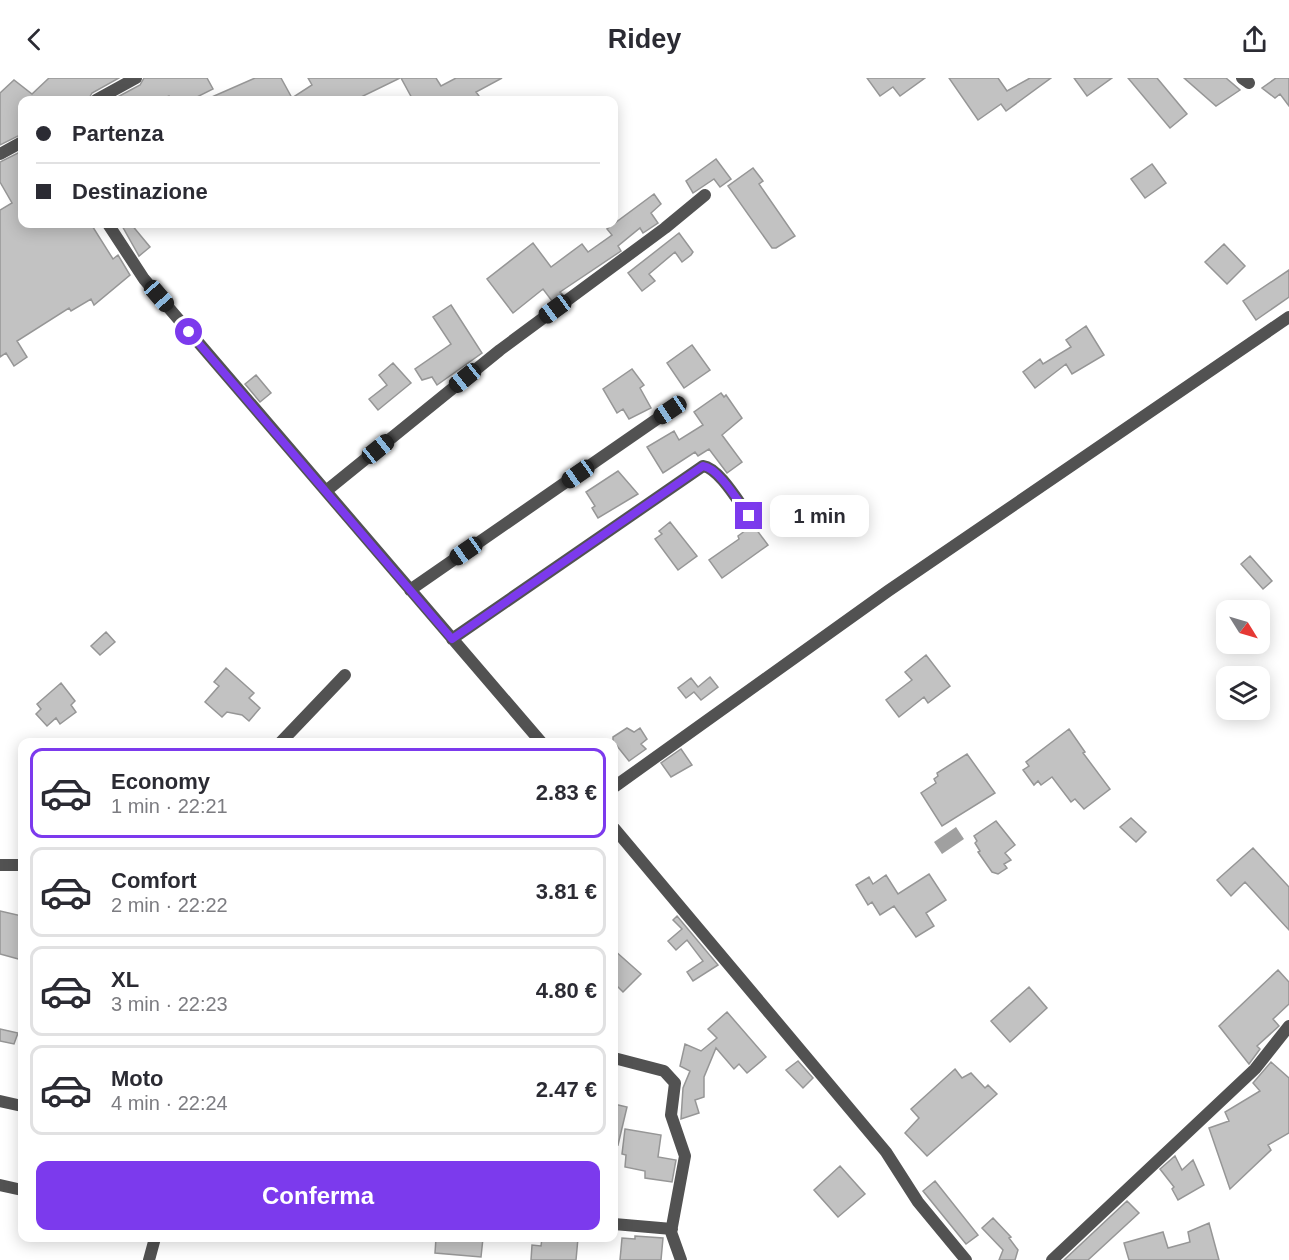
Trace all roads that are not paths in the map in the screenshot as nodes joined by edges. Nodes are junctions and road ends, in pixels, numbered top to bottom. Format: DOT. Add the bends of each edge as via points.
graph roads {
  1 [pos="136,78"];
  2 [pos="103,96"];
  3 [pos="18,144"];
  4 [pos="1,153"];
  5 [pos="705,195"];
  6 [pos="111,228"];
  7 [pos="1289,317"];
  8 [pos="670,410"];
  9 [pos="326,491"];
  10 [pos="749,516"];
  11 [pos="410,590"];
  12 [pos="452,639"];
  13 [pos="345,675"];
  14 [pos="285,738"];
  15 [pos="538,738"];
  16 [pos="618,784"];
  17 [pos="618,833"];
  18 [pos="0,865"];
  19 [pos="18,865"];
  20 [pos="1289,1026"];
  21 [pos="618,1059"];
  22 [pos="0,1101"];
  23 [pos="18,1105"];
  24 [pos="0,1185"];
  25 [pos="18,1189"];
  26 [pos="618,1224"];
  27 [pos="672,1229"];
  28 [pos="154,1242"];
  29 [pos="149,1260"];
  30 [pos="681,1260"];
  31 [pos="966,1260"];
  32 [pos="1052,1260"];
  1 -- 2 [label="street"];
  3 -- 4 [label="street"];
  5 -- 9 [label="street" via="500,350"];
  6 -- 9 [label="street" via="144,279"];
  7 -- 16 [label="street" via="888,591"];
  8 -- 11 [label="street"];
  9 -- 11 [label="street"];
  10 -- 12 [label="street" via="718,475 703,466"];
  11 -- 12 [label="street"];
  12 -- 15 [label="street"];
  13 -- 14 [label="street"];
  17 -- 31 [label="street" via="886,1152 918,1202"];
  18 -- 19 [label="street"];
  20 -- 32 [label="street" via="1255,1069"];
  21 -- 27 [label="street" via="664,1071 675,1083 671,1115 685,1156"];
  22 -- 23 [label="street"];
  24 -- 25 [label="street"];
  26 -- 27 [label="street"];
  27 -- 30 [label="street"];
  28 -- 29 [label="street"];
}
